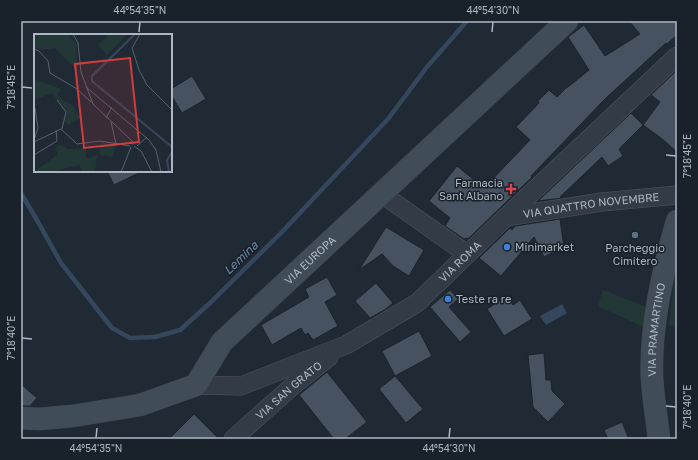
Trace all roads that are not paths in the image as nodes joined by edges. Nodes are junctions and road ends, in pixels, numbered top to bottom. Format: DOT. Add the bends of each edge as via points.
graph roads {
  1 [pos="567,21"];
  2 [pos="677,56"];
  3 [pos="382,194"];
  4 [pos="677,195"];
  5 [pos="506,217"];
  6 [pos="677,221"];
  7 [pos="467,254"];
  8 [pos="346,345"];
  9 [pos="196,385"];
  10 [pos="21,418"];
  11 [pos="233,439"];
  12 [pos="659,439"];
  1 -- 3 [label="street, VIA EUROPA"];
  2 -- 5 [label="street, VIA ROMA"];
  3 -- 7 [label="street"];
  3 -- 9 [label="street, VIA EUROPA" via="222,342"];
  4 -- 5 [label="street, VIA QUATTRO NOVEMBRE" via="602,202"];
  5 -- 7 [label="street, VIA ROMA"];
  6 -- 12 [label="street, VIA PRAMARTINO" via="668,252 652,341 652,379"];
  7 -- 8 [label="street, VIA ROMA" via="417,303"];
  8 -- 9 [label="street, VIA ROMA" via="241,386"];
  8 -- 11 [label="street, VIA SAN GRATO" via="296,383"];
  9 -- 10 [label="street" via="140,405 73,416"];
}
